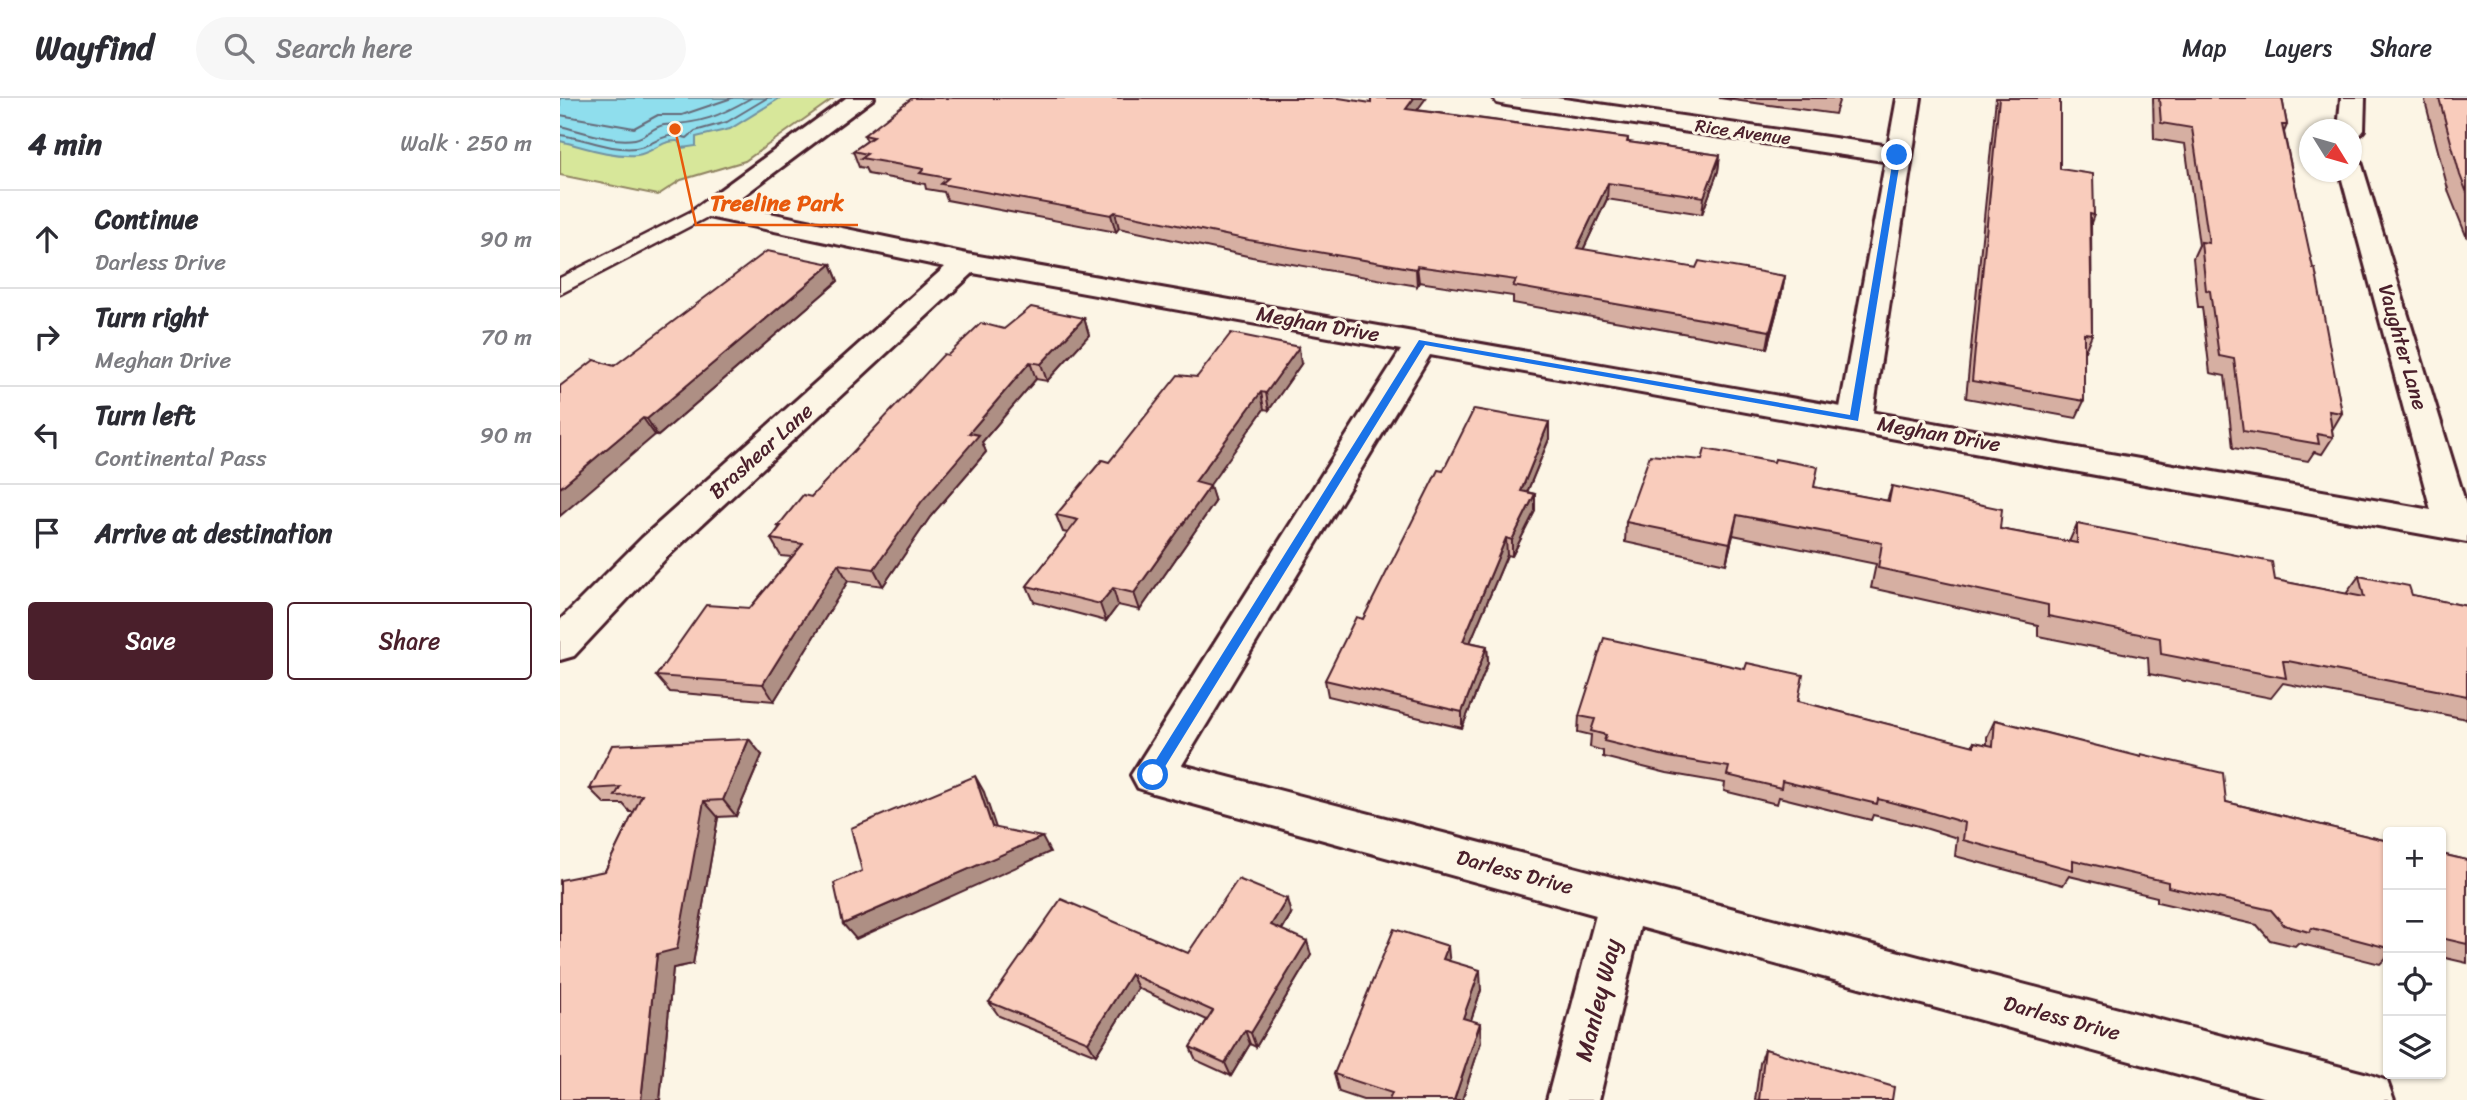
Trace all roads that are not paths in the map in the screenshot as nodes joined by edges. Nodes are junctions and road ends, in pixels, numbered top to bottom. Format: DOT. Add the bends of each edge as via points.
graph roads {
  1 [pos="862,98"];
  2 [pos="1506,98"];
  3 [pos="1909,98"];
  4 [pos="2353,98"];
  5 [pos="2352,119"];
  6 [pos="1897,155"];
  7 [pos="2355,182"];
  8 [pos="708,209"];
  9 [pos="967,263"];
  10 [pos="560,287"];
  11 [pos="1422,342"];
  12 [pos="1854,419"];
  13 [pos="2460,527"];
  14 [pos="560,645"];
  15 [pos="1623,901"];
  16 [pos="1573,1100"];
  17 [pos="2368,1100"];
  1 -- 8 [label="street"];
  2 -- 6 [label="street, Rice Avenue"];
  3 -- 6 [label="street"];
  4 -- 5 [label="street"];
  6 -- 12 [label="street"];
  7 -- 13 [label="street, Vaughter Lane"];
  8 -- 9 [label="street, Meghan Drive"];
  8 -- 10 [label="lane"];
  9 -- 11 [label="street, Meghan Drive"];
  9 -- 14 [label="street, Brashear Lane" via="655,547"];
  11 -- 12 [label="street, Meghan Drive"];
  11 -- 15 [label="street, Darless Drive" via="1153,775"];
  12 -- 13 [label="street, Meghan Drive"];
  15 -- 16 [label="street, Manley Way"];
  15 -- 17 [label="street, Darless Drive"];
}
